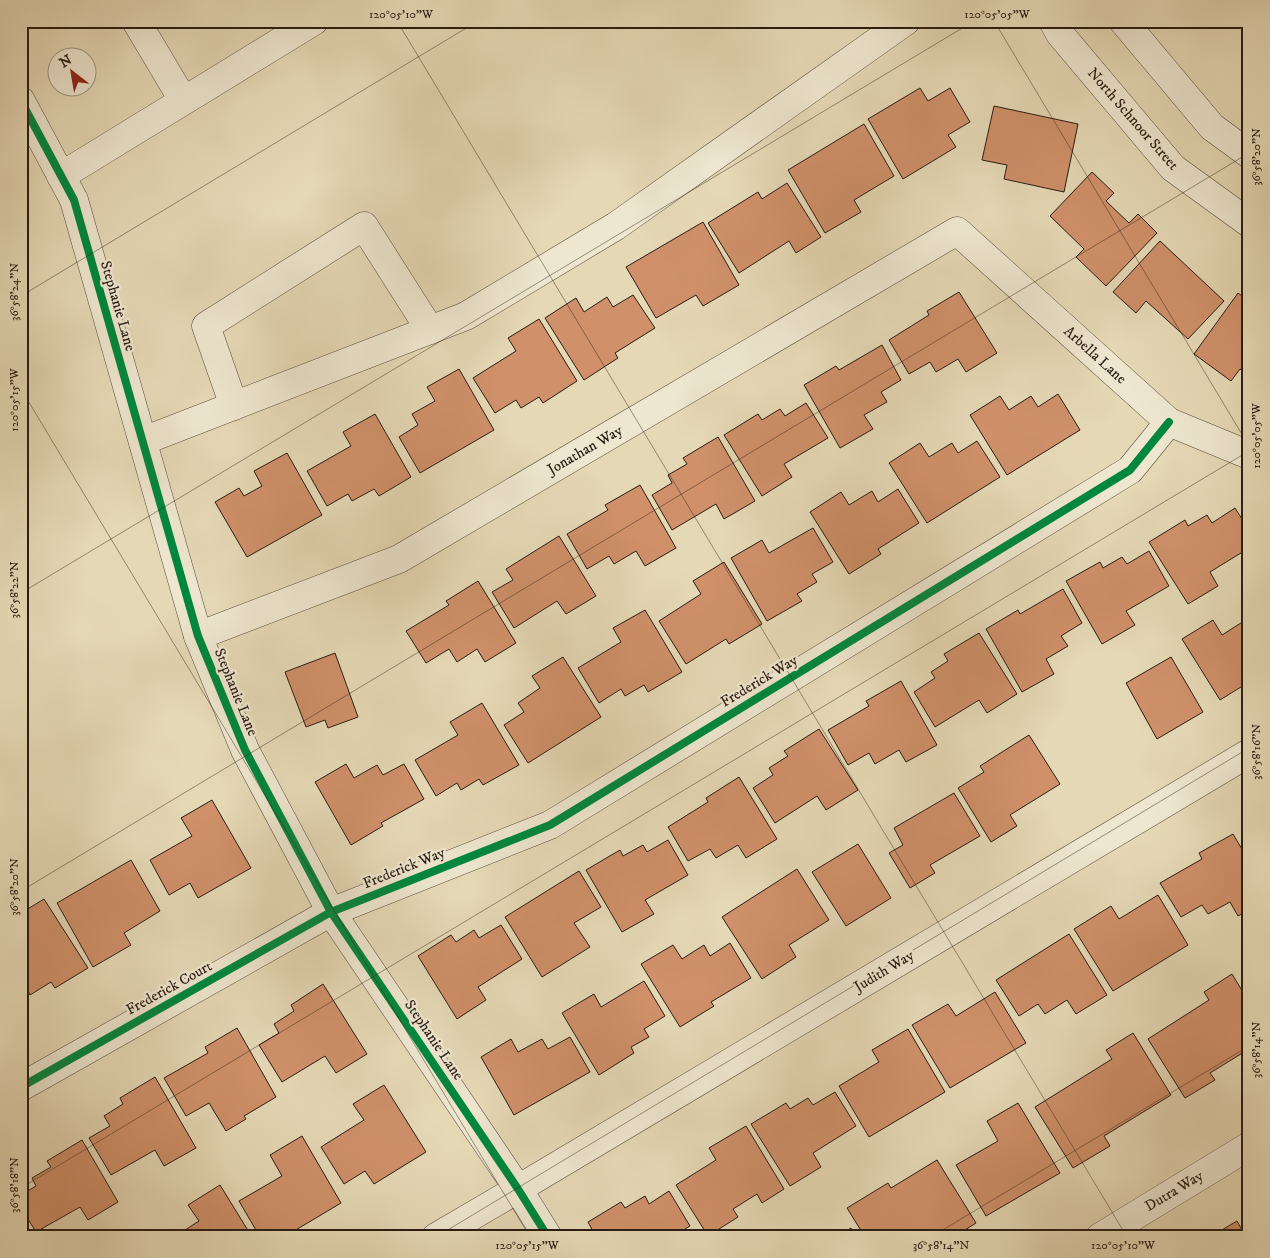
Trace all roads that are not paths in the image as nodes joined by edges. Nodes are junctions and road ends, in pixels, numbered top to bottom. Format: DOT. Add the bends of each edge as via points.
graph roads {
  1 [pos="136,21"];
  2 [pos="314,21"];
  3 [pos="906,21"];
  4 [pos="1053,21"];
  5 [pos="1123,21"];
  6 [pos="183,100"];
  7 [pos="21,101"];
  8 [pos="1249,154"];
  9 [pos="61,176"];
  10 [pos="1249,223"];
  11 [pos="957,231"];
  12 [pos="430,330"];
  13 [pos="234,406"];
  14 [pos="1169,422"];
  15 [pos="143,441"];
  16 [pos="1249,455"];
  17 [pos="198,636"];
  18 [pos="1249,753"];
  19 [pos="331,912"];
  20 [pos="21,1087"];
  21 [pos="1249,1146"];
  22 [pos="518,1189"];
  23 [pos="436,1237"];
  24 [pos="548,1237"];
  25 [pos="1100,1237"];
  1 -- 6 [label="street"];
  2 -- 6 [label="street"];
  3 -- 12 [label="street" via="616,226 466,316"];
  4 -- 10 [label="street, North Schnoor Street" via="1060,34 1173,168"];
  5 -- 8 [label="street" via="1212,126"];
  6 -- 9 [label="street"];
  7 -- 9 [label="street, Stephanie Lane"];
  9 -- 15 [label="street, Stephanie Lane" via="74,200"];
  11 -- 14 [label="street, Arbella Lane"];
  11 -- 17 [label="street, Jonathan Way" via="399,559"];
  12 -- 13 [label="street"];
  12 -- 13 [label="street" via="364,226 206,326"];
  13 -- 15 [label="street"];
  14 -- 16 [label="street, Arbella Lane"];
  14 -- 19 [label="street, Frederick Way" via="1130,470 550,825"];
  15 -- 17 [label="street, Stephanie Lane"];
  17 -- 19 [label="street, Stephanie Lane" via="245,750"];
  18 -- 22 [label="street, Judith Way"];
  19 -- 20 [label="street, Frederick Court"];
  19 -- 22 [label="street, Stephanie Lane"];
  21 -- 25 [label="street, Dutra Way"];
  22 -- 23 [label="street, Judith Way"];
  22 -- 24 [label="street, Stephanie Lane"];
}
